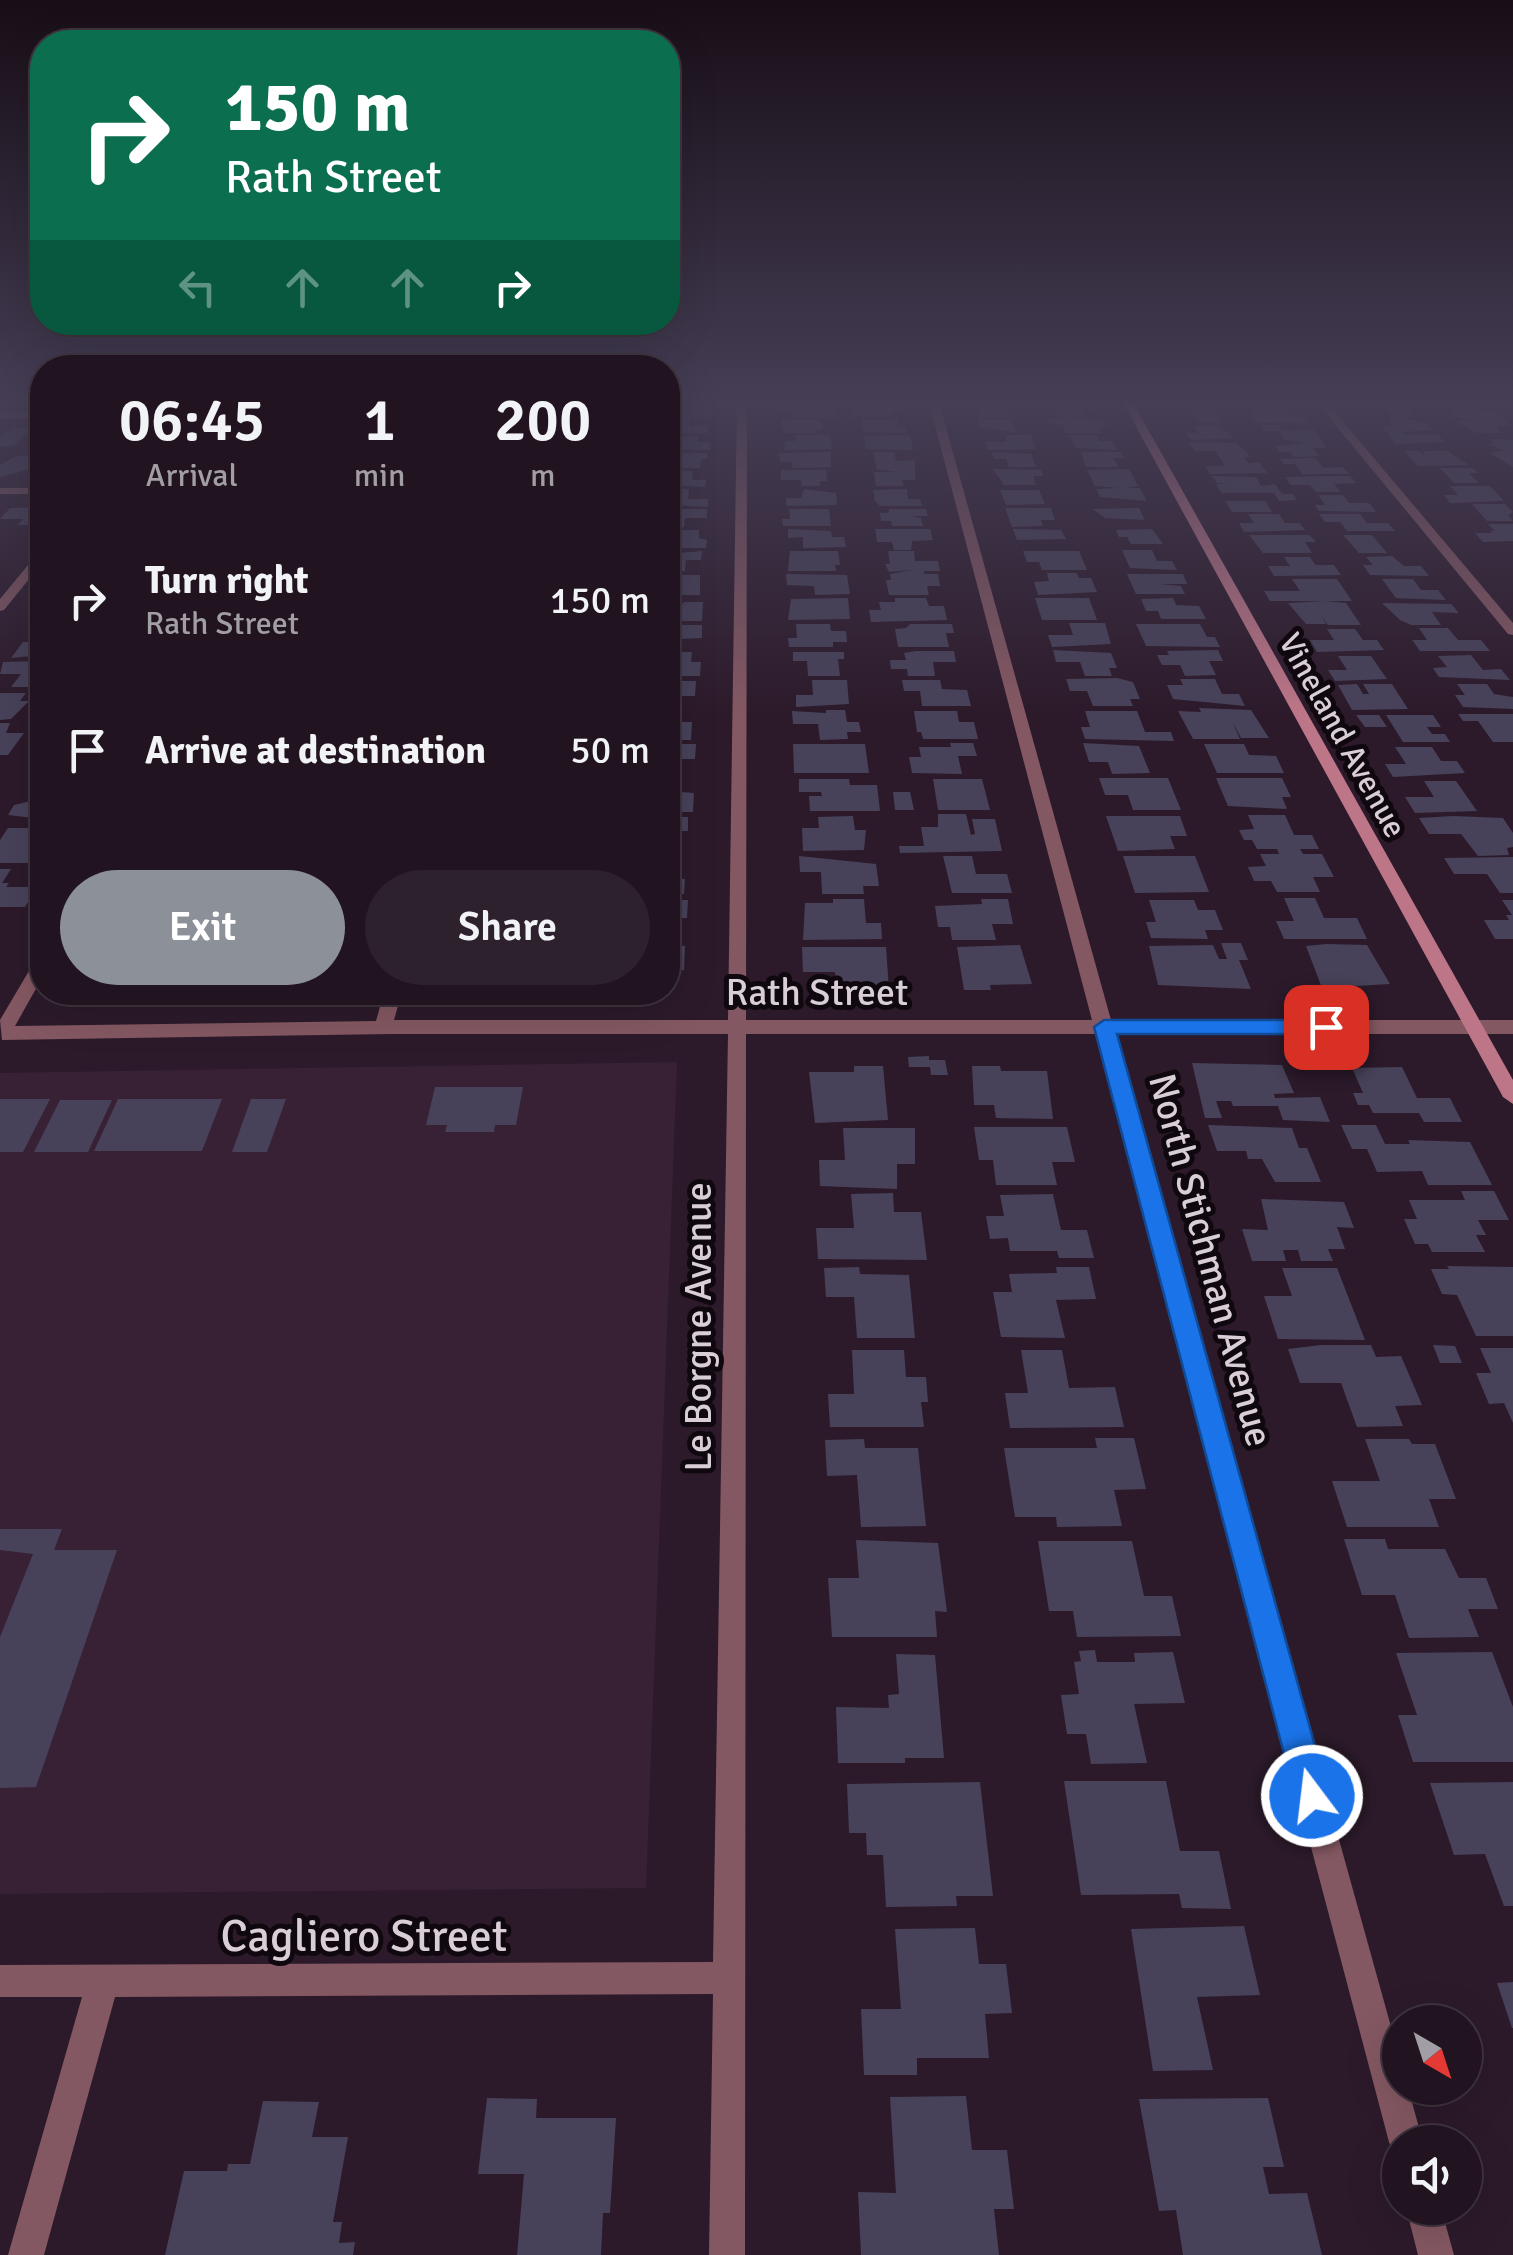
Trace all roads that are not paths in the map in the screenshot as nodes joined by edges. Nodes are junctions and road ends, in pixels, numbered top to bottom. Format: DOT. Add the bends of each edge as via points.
graph roads {
  1 [pos="741,504"];
  2 [pos="962,504"];
  3 [pos="1184,504"];
  4 [pos="1408,504"];
  5 [pos="30,576"];
  6 [pos="0,588"];
  7 [pos="23,588"];
  8 [pos="0,607"];
  9 [pos="1513,630"];
  10 [pos="30,984"];
  11 [pos="389,1005"];
  12 [pos="1104,1027"];
  13 [pos="1474,1027"];
  14 [pos="1513,1027"];
  15 [pos="383,1028"];
  16 [pos="735,1028"];
  17 [pos="2,1033"];
  18 [pos="1513,1097"];
  19 [pos="728,1978"];
  20 [pos="0,1981"];
  21 [pos="104,1982"];
  22 [pos="1401,2125"];
  23 [pos="1428,2225"];
  24 [pos="26,2255"];
  25 [pos="726,2255"];
  26 [pos="1436,2255"];
  1 -- 16 [label="street, Le Borgne Avenue"];
  2 -- 12 [label="street, North Stichman Avenue"];
  3 -- 13 [label="street, Vineland Avenue"];
  4 -- 9 [label="street"];
  5 -- 7 [label="street"];
  6 -- 7 [label="street"];
  7 -- 8 [label="street"];
  10 -- 17 [label="street"];
  11 -- 15 [label="street"];
  12 -- 13 [label="street, Rath Street"];
  12 -- 16 [label="street, Rath Street"];
  12 -- 22 [label="street, North Stichman Avenue"];
  13 -- 14 [label="street, Rath Street"];
  13 -- 18 [label="street, Vineland Avenue"];
  15 -- 16 [label="street, Rath Street"];
  15 -- 17 [label="street, Rath Street"];
  16 -- 19 [label="street, Le Borgne Avenue"];
  19 -- 21 [label="street, Cagliero Street"];
  19 -- 25 [label="street, Le Borgne Avenue"];
  20 -- 21 [label="street, Cagliero Street"];
  21 -- 24 [label="street"];
  23 -- 26 [label="street"];
}
